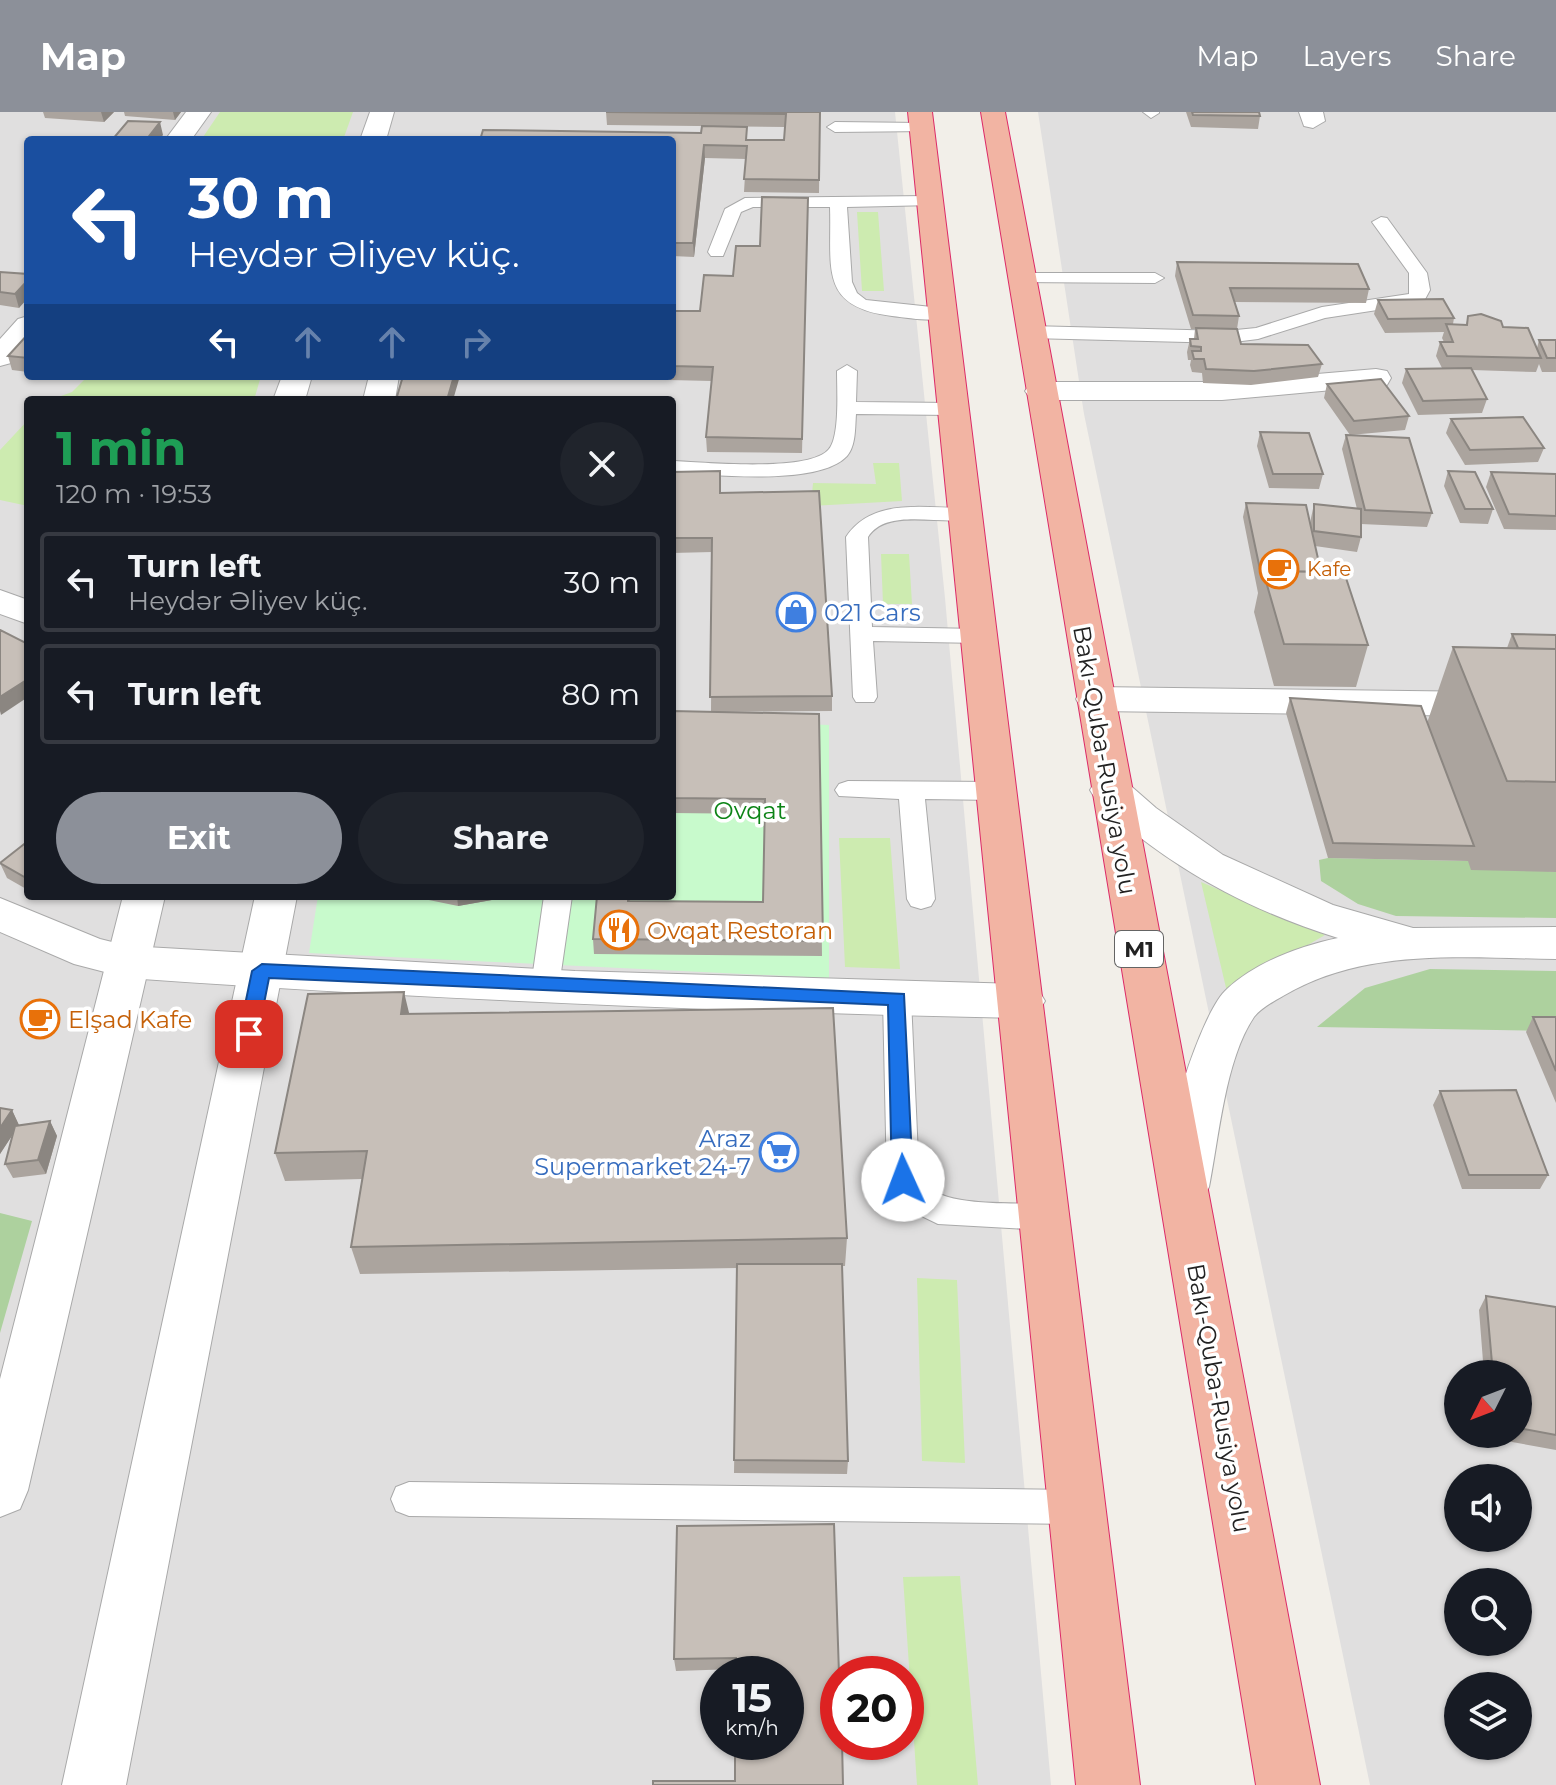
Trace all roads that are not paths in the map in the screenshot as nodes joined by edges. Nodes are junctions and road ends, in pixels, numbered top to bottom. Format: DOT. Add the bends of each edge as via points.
graph roads {
  1 [pos="199,112"];
  2 [pos="382,112"];
  3 [pos="993,112"];
  4 [pos="921,120"];
  5 [pos="835,127"];
  6 [pos="181,136"];
  7 [pos="374,136"];
  8 [pos="838,201"];
  9 [pos="928,201"];
  10 [pos="1381,222"];
  11 [pos="717,252"];
  12 [pos="1021,278"];
  13 [pos="1155,278"];
  14 [pos="941,314"];
  15 [pos="24,330"];
  16 [pos="1030,332"];
  17 [pos="0,357"];
  18 [pos="847,371"];
  19 [pos="1376,378"];
  20 [pos="1041,391"];
  21 [pos="845,408"];
  22 [pos="952,409"];
  23 [pos="676,467"];
  24 [pos="964,514"];
  25 [pos="0,601"];
  26 [pos="24,611"];
  27 [pos="861,634"];
  28 [pos="979,636"];
  29 [pos="865,697"];
  30 [pos="1095,699"];
  31 [pos="1556,705"];
  32 [pos="848,790"];
  33 [pos="911,790"];
  34 [pos="1110,790"];
  35 [pos="996,791"];
  36 [pos="921,899"];
  37 [pos="143,900"];
  38 [pos="275,900"];
  39 [pos="557,900"];
  40 [pos="0,914"];
  41 [pos="1412,943"];
  42 [pos="1556,943"];
  43 [pos="128,962"];
  44 [pos="262,971"];
  45 [pos="545,986"];
  46 [pos="897,999"];
  47 [pos="1022,1001"];
  48 [pos="1182,1194"];
  49 [pos="1045,1217"];
  50 [pos="0,1490"];
  51 [pos="409,1499"];
  52 [pos="1077,1507"];
  53 [pos="94,1785"];
  54 [pos="1108,1785"];
  55 [pos="1288,1785"];
  1 -- 6 [label="street"];
  2 -- 7 [label="street"];
  3 -- 12 [label="highway, Bakı-Quba-Rusiya yolu / M1"];
  4 -- 5 [label="lane"];
  4 -- 9 [label="highway"];
  8 -- 9 [label="lane"];
  8 -- 11 [label="lane" via="751,202 734,209"];
  8 -- 14 [label="lane" via="843,290 855,305"];
  9 -- 14 [label="highway"];
  10 -- 16 [label="lane" via="1418,273 1421,290 1416,299 1322,313 1226,337"];
  12 -- 13 [label="lane"];
  12 -- 16 [label="highway, Bakı-Quba-Rusiya yolu / M1"];
  14 -- 22 [label="highway"];
  15 -- 17 [label="street"];
  16 -- 20 [label="highway, Bakı-Quba-Rusiya yolu / M1"];
  18 -- 21 [label="lane"];
  19 -- 20 [label="street" via="1222,391"];
  20 -- 30 [label="highway, Bakı-Quba-Rusiya yolu / M1"];
  21 -- 22 [label="lane"];
  21 -- 23 [label="lane" via="841,449 830,461 815,466"];
  22 -- 24 [label="highway"];
  24 -- 27 [label="lane" via="889,515 866,523 857,537"];
  24 -- 28 [label="highway"];
  25 -- 26 [label="street"];
  27 -- 28 [label="lane"];
  27 -- 29 [label="lane"];
  28 -- 35 [label="highway"];
  30 -- 31 [label="street"];
  30 -- 34 [label="highway, Bakı-Quba-Rusiya yolu / M1"];
  32 -- 33 [label="lane"];
  33 -- 35 [label="lane"];
  33 -- 36 [label="lane"];
  34 -- 41 [label="street" via="1176,848 1237,882 1351,928"];
  34 -- 48 [label="highway, Bakı-Quba-Rusiya yolu / M1"];
  35 -- 47 [label="highway"];
  37 -- 43 [label="street"];
  38 -- 44 [label="street"];
  39 -- 45 [label="lane"];
  40 -- 43 [label="street" via="90,953"];
  41 -- 42 [label="street"];
  41 -- 48 [label="street" via="1317,961 1276,976 1239,1004 1217,1048"];
  43 -- 44 [label="street"];
  43 -- 50 [label="street"];
  44 -- 45 [label="street"];
  44 -- 53 [label="street"];
  45 -- 46 [label="street"];
  46 -- 47 [label="street"];
  46 -- 49 [label="lane" via="903,1180 914,1198 938,1211"];
  47 -- 49 [label="highway"];
  48 -- 55 [label="highway, Bakı-Quba-Rusiya yolu / M1"];
  49 -- 52 [label="highway"];
  51 -- 52 [label="lane"];
  52 -- 54 [label="highway"];
}
